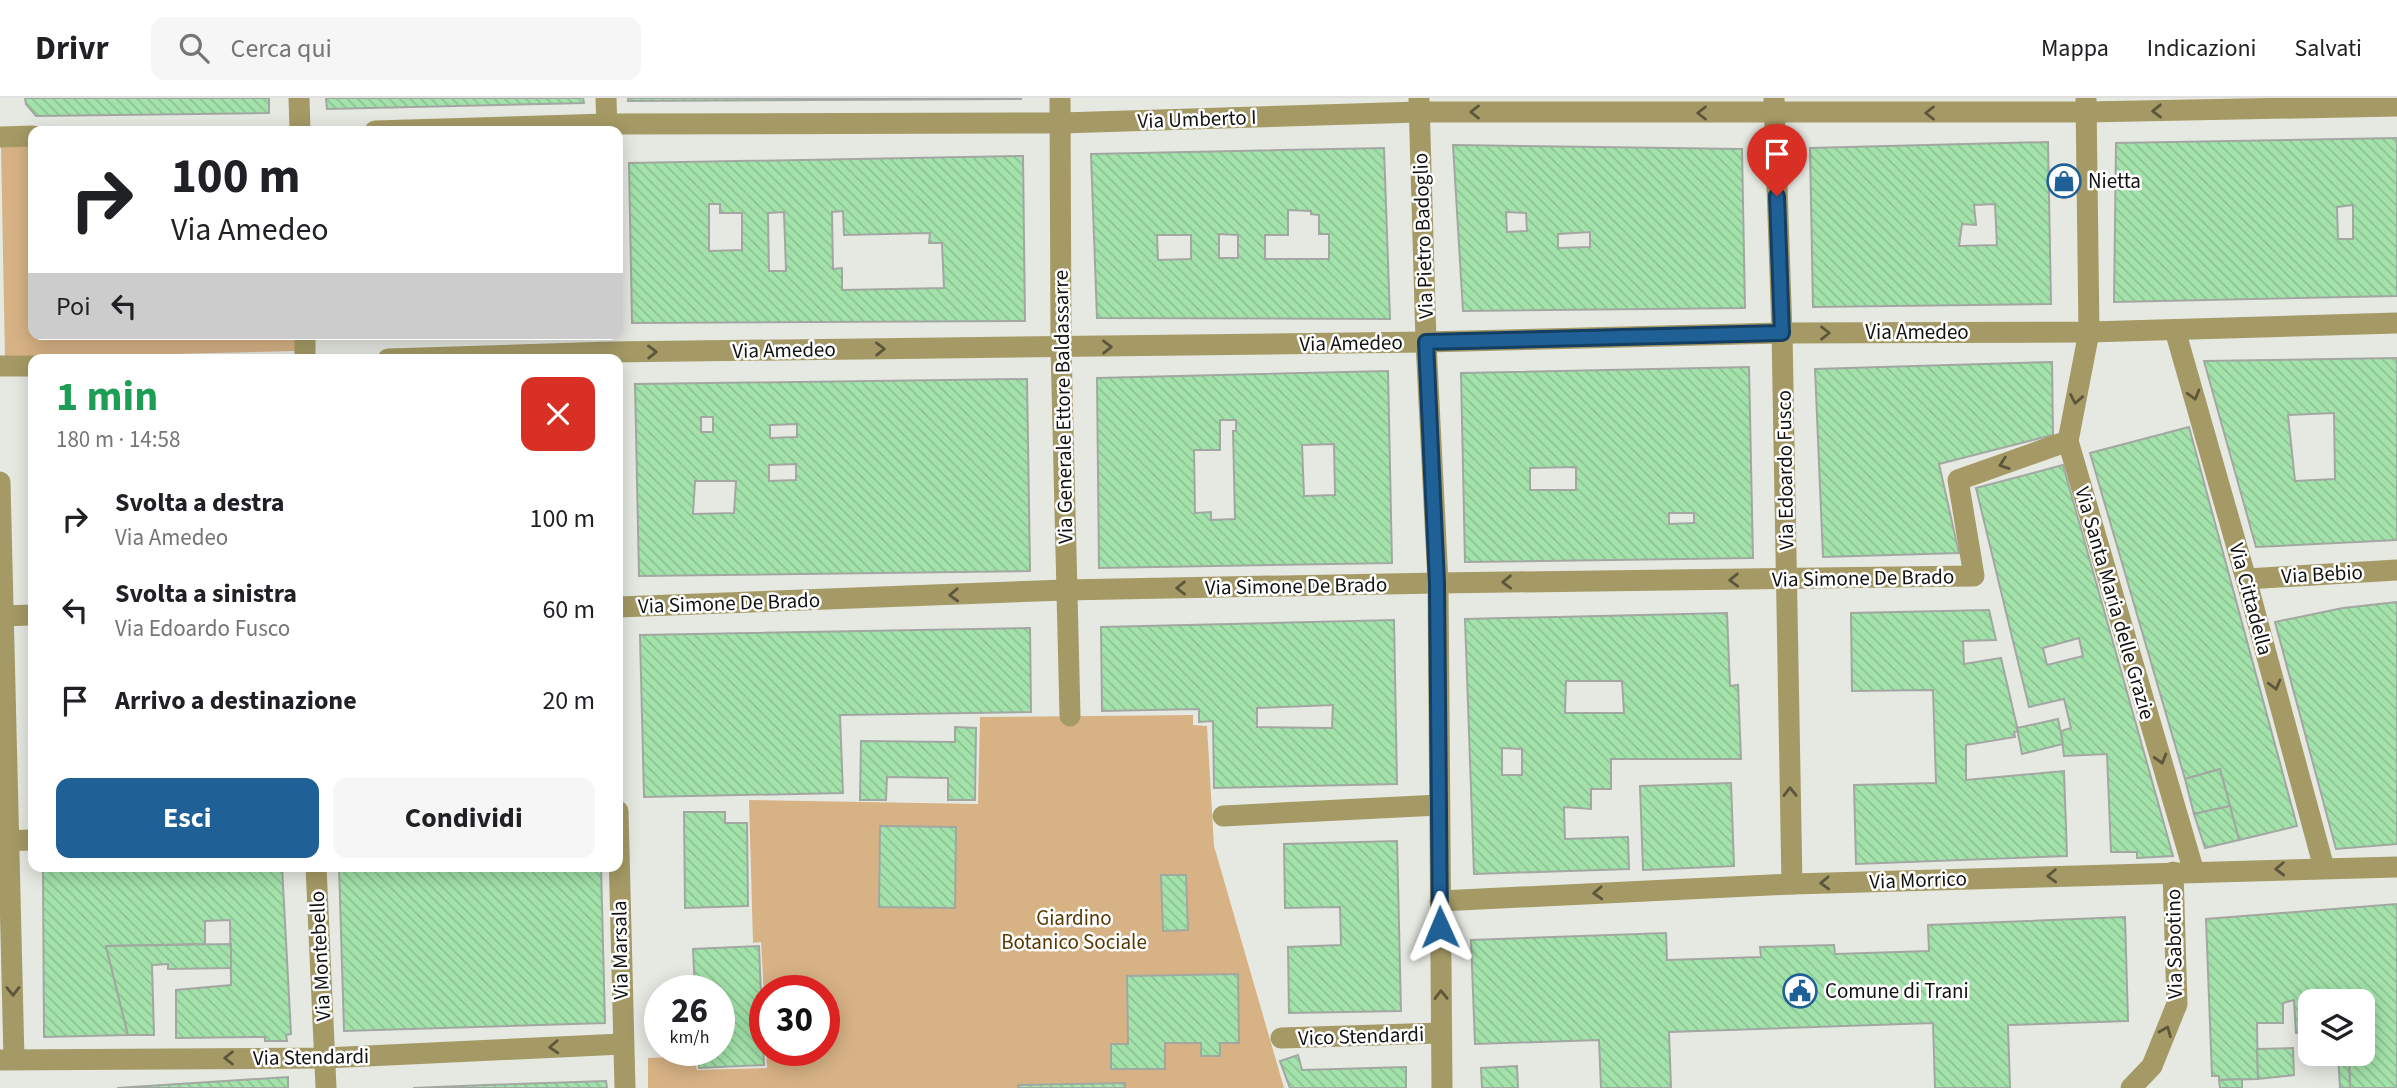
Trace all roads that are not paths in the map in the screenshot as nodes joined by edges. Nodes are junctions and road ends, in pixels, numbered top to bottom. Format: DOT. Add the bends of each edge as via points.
graph roads {
  1 [pos="299,98"];
  2 [pos="606,98"];
  3 [pos="1060,98"];
  4 [pos="1419,105"];
  5 [pos="2086,105"];
  6 [pos="1774,106"];
  7 [pos="2397,106"];
  8 [pos="1061,123"];
  9 [pos="300,126"];
  10 [pos="606,126"];
  11 [pos="623,127"];
  12 [pos="28,136"];
  13 [pos="0,137"];
  14 [pos="2397,323"];
  15 [pos="2175,330"];
  16 [pos="2088,332"];
  17 [pos="1782,333"];
  18 [pos="1426,342"];
  19 [pos="1061,347"];
  20 [pos="610,348"];
  21 [pos="489,354"];
  22 [pos="0,366"];
  23 [pos="28,366"];
  24 [pos="2068,441"];
  25 [pos="0,482"];
  26 [pos="2397,570"];
  27 [pos="1786,579"];
  28 [pos="2246,579"];
  29 [pos="1437,583"];
  30 [pos="1065,590"];
  31 [pos="623,607"];
  32 [pos="28,615"];
  33 [pos="2,616"];
  34 [pos="1070,716"];
  35 [pos="1439,805"];
  36 [pos="1223,816"];
  37 [pos="28,840"];
  38 [pos="4,841"];
  39 [pos="2397,867"];
  40 [pos="2324,868"];
  41 [pos="316,872"];
  42 [pos="619,872"];
  43 [pos="2183,872"];
  44 [pos="1791,884"];
  45 [pos="1440,901"];
  46 [pos="1441,1033"];
  47 [pos="1282,1038"];
  48 [pos="622,1044"];
  49 [pos="325,1058"];
  50 [pos="7,1060"];
  51 [pos="326,1088"];
  52 [pos="625,1088"];
  53 [pos="1442,1088"];
  54 [pos="2131,1088"];
  1 -- 9 [label="street"];
  2 -- 10 [label="street"];
  3 -- 8 [label="street, Via Generale Ettore Baldassarre"];
  6 -- 4 [label="street, Via Umberto I, one-way"];
  4 -- 8 [label="street, Via Umberto I"];
  4 -- 18 [label="street, Via Pietro Badoglio"];
  5 -- 6 [label="street, Via Umberto I, one-way"];
  7 -- 5 [label="street, Via Umberto I, one-way"];
  5 -- 16 [label="street, Via Santa Maria delle Grazie"];
  6 -- 17 [label="street, Via Edoardo Fusco"];
  8 -- 11 [label="street, Via Umberto I"];
  8 -- 19 [label="street, Via Generale Ettore Baldassarre"];
  12 -- 13 [label="street"];
  14 -- 15 [label="street, Via Amedeo"];
  15 -- 16 [label="street, Via Amedeo"];
  15 -- 28 [label="street, Via Cittadella, one-way"];
  17 -- 16 [label="street, Via Amedeo, one-way"];
  16 -- 24 [label="street, Via Santa Maria delle Grazie, one-way"];
  17 -- 18 [label="street, Via Amedeo"];
  17 -- 27 [label="street, Via Edoardo Fusco"];
  19 -- 18 [label="street, Via Amedeo, one-way"];
  18 -- 29 [label="street, Via Pietro Badoglio"];
  20 -- 19 [label="street, Via Amedeo, one-way"];
  19 -- 30 [label="street, Via Generale Ettore Baldassarre"];
  20 -- 21 [label="street, Via Amedeo"];
  22 -- 23 [label="street"];
  24 -- 27 [label="street, Via Simone De Brado, one-way" via="1958,480 1974,576"];
  24 -- 43 [label="street, Via Santa Maria delle Grazie, one-way"];
  25 -- 33 [label="street"];
  26 -- 28 [label="street, Via Bebio"];
  27 -- 29 [label="street, Via Simone De Brado, one-way"];
  44 -- 27 [label="street, Via Edoardo Fusco, one-way"];
  28 -- 40 [label="street, Via Cittadella, one-way"];
  29 -- 30 [label="street, Via Simone De Brado, one-way"];
  29 -- 35 [label="street, Via Pietro Badoglio"];
  30 -- 31 [label="street, Via Simone De Brado, one-way"];
  30 -- 34 [label="street, Via Generale Ettore Baldassarre"];
  32 -- 33 [label="street"];
  33 -- 38 [label="street"];
  35 -- 36 [label="street"];
  35 -- 45 [label="street, Via Pietro Badoglio"];
  37 -- 38 [label="street"];
  38 -- 50 [label="street, one-way"];
  39 -- 40 [label="street, Via Morrico"];
  40 -- 43 [label="street, Via Morrico, one-way"];
  41 -- 49 [label="street, Via Montebello"];
  42 -- 48 [label="street, Via Marsala"];
  43 -- 44 [label="street, Via Morrico, one-way"];
  54 -- 43 [label="street, Via Sabotino, one-way" via="2152,1066 2177,1004"];
  44 -- 45 [label="street, Via Morrico, one-way"];
  46 -- 45 [label="street, Via Pietro Badoglio, one-way"];
  46 -- 47 [label="street, Vico Stendardi"];
  46 -- 53 [label="street, Via Pietro Badoglio"];
  48 -- 49 [label="street, Via Stendardi, one-way"];
  48 -- 52 [label="street, Via Marsala"];
  49 -- 50 [label="street, Via Stendardi, one-way"];
  49 -- 51 [label="street, Via Montebello"];
}
